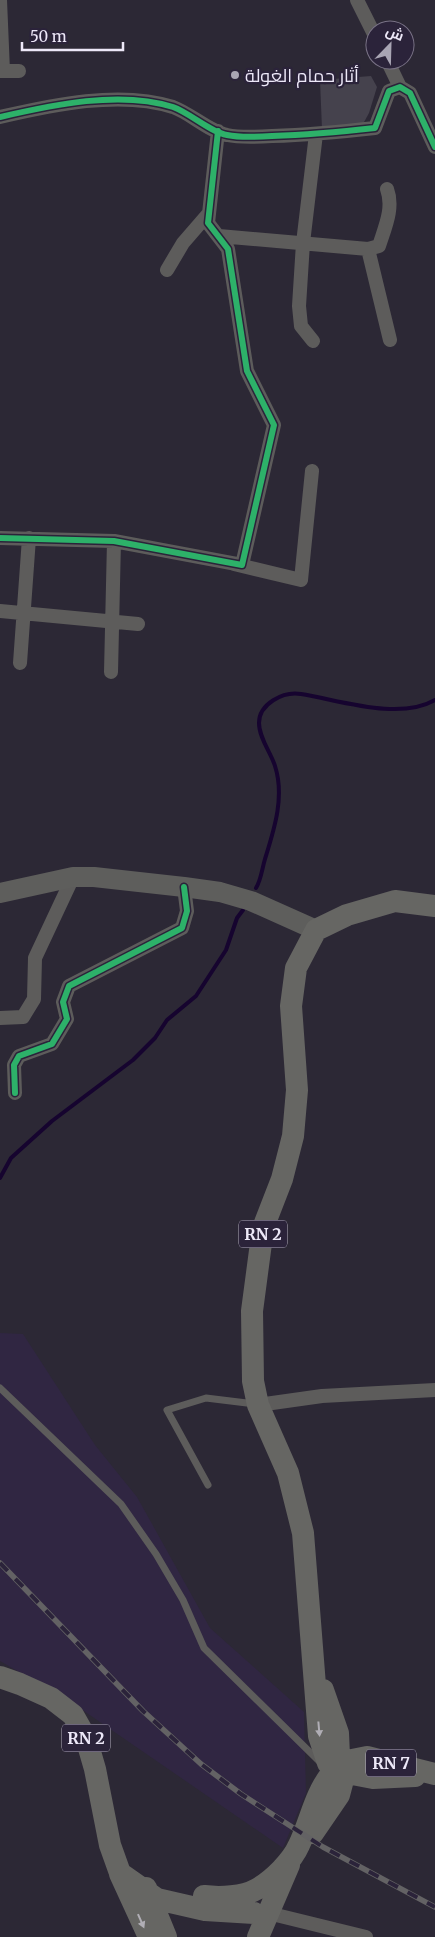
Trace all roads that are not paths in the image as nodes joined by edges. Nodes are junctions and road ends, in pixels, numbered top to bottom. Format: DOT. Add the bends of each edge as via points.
graph roads {
  1 [pos="0,0"];
  2 [pos="357,0"];
  3 [pos="367,20"];
  4 [pos="392,70"];
  5 [pos="1,71"];
  6 [pos="19,72"];
  7 [pos="400,87"];
  8 [pos="0,117"];
  9 [pos="218,131"];
  10 [pos="316,134"];
  11 [pos="435,146"];
  12 [pos="387,189"];
  13 [pos="209,213"];
  14 [pos="219,236"];
  15 [pos="304,243"];
  16 [pos="368,249"];
  17 [pos="167,270"];
  18 [pos="390,340"];
  19 [pos="313,342"];
  20 [pos="312,471"];
  21 [pos="0,538"];
  22 [pos="29,538"];
  23 [pos="114,541"];
  24 [pos="227,563"];
  25 [pos="0,612"];
  26 [pos="24,614"];
  27 [pos="112,622"];
  28 [pos="138,624"];
  29 [pos="20,663"];
  30 [pos="111,672"];
  31 [pos="73,877"];
  32 [pos="184,887"];
  33 [pos="0,893"];
  34 [pos="435,906"];
  35 [pos="316,930"];
  36 [pos="0,1018"];
  37 [pos="14,1093"];
  38 [pos="0,1388"];
  39 [pos="435,1390"];
  40 [pos="258,1405"];
  41 [pos="208,1485"];
  42 [pos="0,1677"];
  43 [pos="338,1767"];
  44 [pos="435,1774"];
  45 [pos="295,1853"];
  46 [pos="273,1876"];
  47 [pos="136,1880"];
  48 [pos="261,1913"];
  49 [pos="149,1937"];
  50 [pos="166,1937"];
  51 [pos="242,1937"];
  52 [pos="258,1937"];
  53 [pos="366,1937"];
  1 -- 5 [label="street"];
  2 -- 3 [label="street"];
  4 -- 7 [label="street"];
  5 -- 6 [label="street"];
  7 -- 10 [label="street" via="389,91 374,128"];
  7 -- 11 [label="street" via="410,93"];
  8 -- 9 [label="street" via="39,108 139,100 174,107"];
  9 -- 10 [label="street" via="225,135 252,137"];
  9 -- 13 [label="street"];
  10 -- 15 [label="street"];
  12 -- 16 [label="street" via="391,199 387,220 378,246"];
  13 -- 14 [label="street" via="208,223"];
  13 -- 17 [label="street" via="183,243"];
  14 -- 15 [label="street"];
  14 -- 24 [label="street" via="228,249 247,371 274,425 242,565"];
  15 -- 16 [label="street"];
  15 -- 19 [label="street" via="299,306 302,326"];
  16 -- 18 [label="street"];
  20 -- 24 [label="street" via="301,580"];
  21 -- 22 [label="street"];
  22 -- 23 [label="street"];
  22 -- 26 [label="street"];
  23 -- 24 [label="street"];
  23 -- 27 [label="street"];
  25 -- 26 [label="street"];
  26 -- 27 [label="street"];
  26 -- 29 [label="street"];
  27 -- 28 [label="street"];
  27 -- 30 [label="street"];
  31 -- 32 [label="main road"];
  31 -- 33 [label="main road"];
  31 -- 36 [label="street" via="35,958 34,999 23,1017"];
  32 -- 35 [label="main road" via="251,901"];
  32 -- 37 [label="street" via="188,911 182,928 69,986 63,1002 67,1019 52,1044 19,1056 14,1066"];
  34 -- 35 [label="main road" via="395,902 347,915"];
  35 -- 40 [label="main road, RN 2" via="296,968 290,1006 297,1090 293,1136 282,1179 263,1228 252,1311 253,1381"];
  38 -- 43 [label="lane" via="121,1504 184,1600 204,1648"];
  39 -- 40 [label="street" via="322,1396"];
  40 -- 41 [label="lane" via="206,1398 167,1410"];
  40 -- 43 [label="main road, RN 2" via="288,1473 303,1533 319,1736"];
  42 -- 47 [label="main road, RN 2" via="51,1698 73,1715 86,1738 95,1769 110,1844"];
  43 -- 44 [label="main road, RN 7" via="374,1778"];
  43 -- 45 [label="main road" via="339,1795 316,1830"];
  45 -- 46 [label="main road, RN 2"];
  45 -- 48 [label="main road"];
  46 -- 47 [label="main road, RN 2" via="256,1890 233,1896 207,1897"];
  46 -- 48 [label="main road"];
  47 -- 48 [label="main road, RN 2" via="157,1899 205,1910"];
  47 -- 49 [label="main road, one-way"];
  47 -- 50 [label="main road"];
  48 -- 51 [label="main road"];
  48 -- 52 [label="main road"];
  48 -- 53 [label="street"];
}
